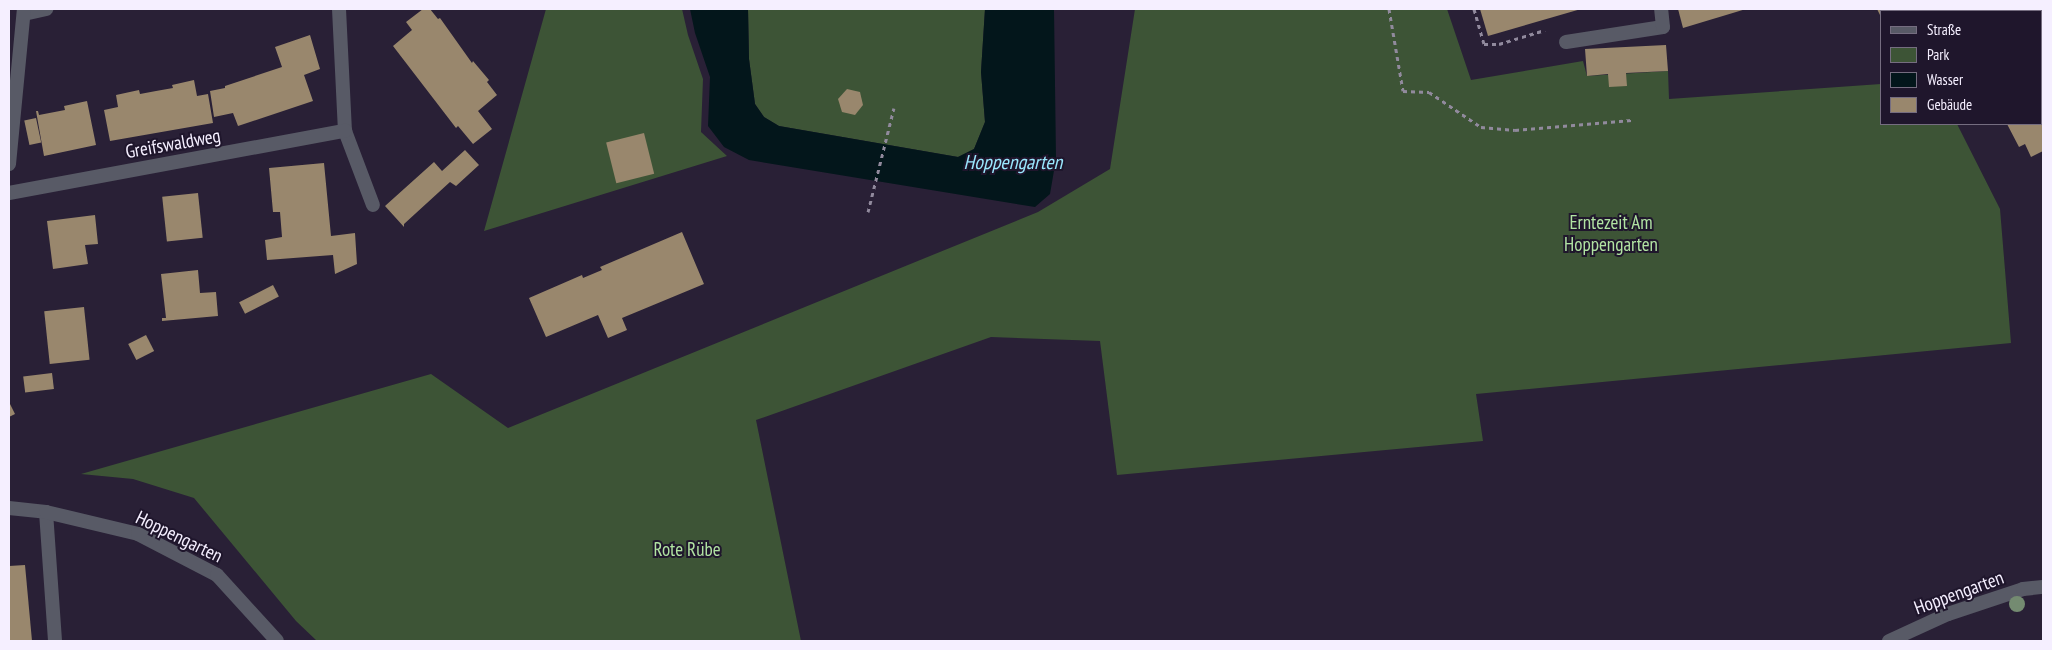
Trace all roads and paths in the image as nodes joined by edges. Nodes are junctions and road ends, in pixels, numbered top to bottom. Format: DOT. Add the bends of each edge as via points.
graph roads {
  1 [pos="46,9"];
  2 [pos="339,9"];
  3 [pos="1389,9"];
  4 [pos="1474,9"];
  5 [pos="1661,9"];
  6 [pos="24,11"];
  7 [pos="1566,42"];
  8 [pos="894,108"];
  9 [pos="1632,120"];
  10 [pos="345,131"];
  11 [pos="9,164"];
  12 [pos="9,193"];
  13 [pos="373,205"];
  14 [pos="868,212"];
  15 [pos="9,508"];
  16 [pos="46,512"];
  17 [pos="2043,587"];
  18 [pos="55,641"];
  19 [pos="277,641"];
  20 [pos="1889,641"];
  1 -- 6 [label="street"];
  2 -- 10 [label="street"];
  3 -- 9 [label="path" via="1403,91 1429,92 1482,127 1515,130"];
  4 -- 7 [label="path" via="1484,44 1499,44 1557,26"];
  5 -- 7 [label="street" via="1663,27"];
  6 -- 11 [label="street"];
  8 -- 14 [label="path"];
  10 -- 12 [label="street, Greifswaldweg"];
  10 -- 13 [label="street"];
  15 -- 16 [label="street, Hoppengarten"];
  16 -- 18 [label="street"];
  16 -- 19 [label="street, Hoppengarten" via="138,534 217,575"];
  17 -- 20 [label="street, Hoppengarten" via="2023,589 1948,614"];
}
